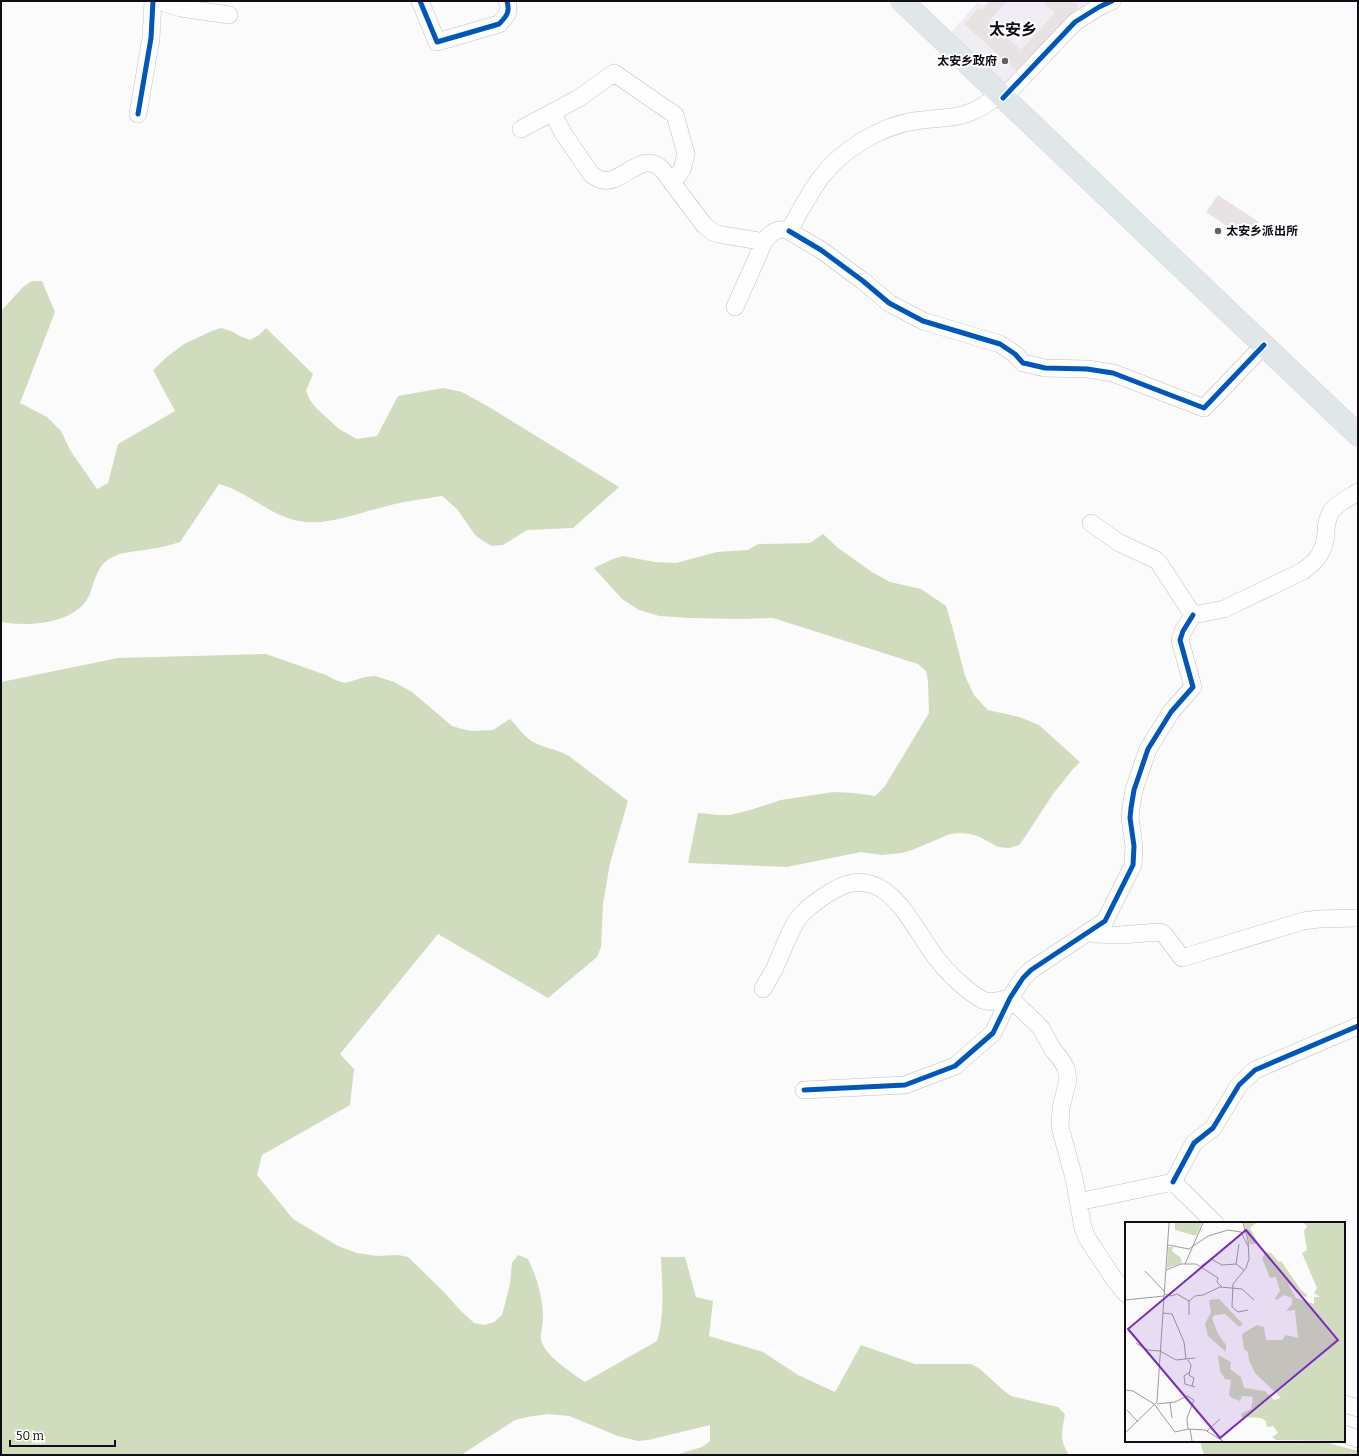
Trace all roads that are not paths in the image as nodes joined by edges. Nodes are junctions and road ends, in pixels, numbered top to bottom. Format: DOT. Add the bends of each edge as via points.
graph roads {
  1 [pos="153,1"];
  2 [pos="158,1"];
  3 [pos="420,1"];
  4 [pos="507,1"];
  5 [pos="902,1"];
  6 [pos="1112,1"];
  7 [pos="229,15"];
  8 [pos="1001,96"];
  9 [pos="552,112"];
  10 [pos="138,114"];
  11 [pos="521,129"];
  12 [pos="672,183"];
  13 [pos="788,231"];
  14 [pos="764,242"];
  15 [pos="735,307"];
  16 [pos="1264,345"];
  17 [pos="1358,435"];
  18 [pos="1358,492"];
  19 [pos="1091,523"];
  20 [pos="1192,615"];
  21 [pos="1358,918"];
  22 [pos="1089,932"];
  23 [pos="762,989"];
  24 [pos="1010,998"];
  25 [pos="1358,1026"];
  26 [pos="804,1090"];
  27 [pos="1173,1182"];
  28 [pos="1078,1202"];
  29 [pos="1214,1222"];
  30 [pos="1125,1293"];
  31 [pos="1345,1404"];
  32 [pos="1358,1408"];
  33 [pos="1345,1434"];
  34 [pos="1358,1439"];
  1 -- 10 [label="street" via="151,38"];
  2 -- 7 [label="street" via="181,8"];
  3 -- 4 [label="street" via="437,42 499,24 509,12"];
  5 -- 8 [label="main road"];
  6 -- 8 [label="street" via="1075,22"];
  8 -- 13 [label="street" via="970,113 951,118 913,121 861,142 822,176"];
  8 -- 16 [label="main road"];
  9 -- 11 [label="street"];
  9 -- 12 [label="street" via="591,174 600,180 611,180 631,168 653,163 658,165"];
  9 -- 12 [label="street" via="579,98 614,73 675,115 686,154 682,170"];
  12 -- 14 [label="street" via="704,225 713,232"];
  13 -- 14 [label="street" via="776,231"];
  13 -- 16 [label="street" via="821,250 889,303 923,321 1000,344 1023,363 1045,368 1087,369 1113,373 1204,408"];
  14 -- 15 [label="street"];
  16 -- 17 [label="main road"];
  18 -- 20 [label="street" via="1335,507 1330,514 1324,546 1314,563 1303,571 1224,608"];
  19 -- 20 [label="street" via="1118,542 1156,560"];
  20 -- 22 [label="street" via="1180,640 1193,688 1171,712 1148,749 1134,790 1131,808 1135,855 1133,865 1105,921"];
  21 -- 22 [label="street" via="1303,921 1182,958 1160,932 1120,935"];
  22 -- 24 [label="street" via="1031,970"];
  23 -- 24 [label="street" via="776,967 801,914 839,887 859,882 879,887 898,904 948,972 968,990 986,1001"];
  24 -- 26 [label="street" via="993,1033 955,1066 905,1085"];
  24 -- 28 [label="street" via="1041,1028 1066,1068 1068,1079 1061,1108 1060,1128"];
  25 -- 27 [label="street" via="1255,1070 1239,1085 1213,1128 1194,1143"];
  27 -- 28 [label="street"];
  27 -- 29 [label="street"];
  28 -- 30 [label="street" via="1087,1238"];
  31 -- 32 [label="street"];
  33 -- 34 [label="street"];
}
